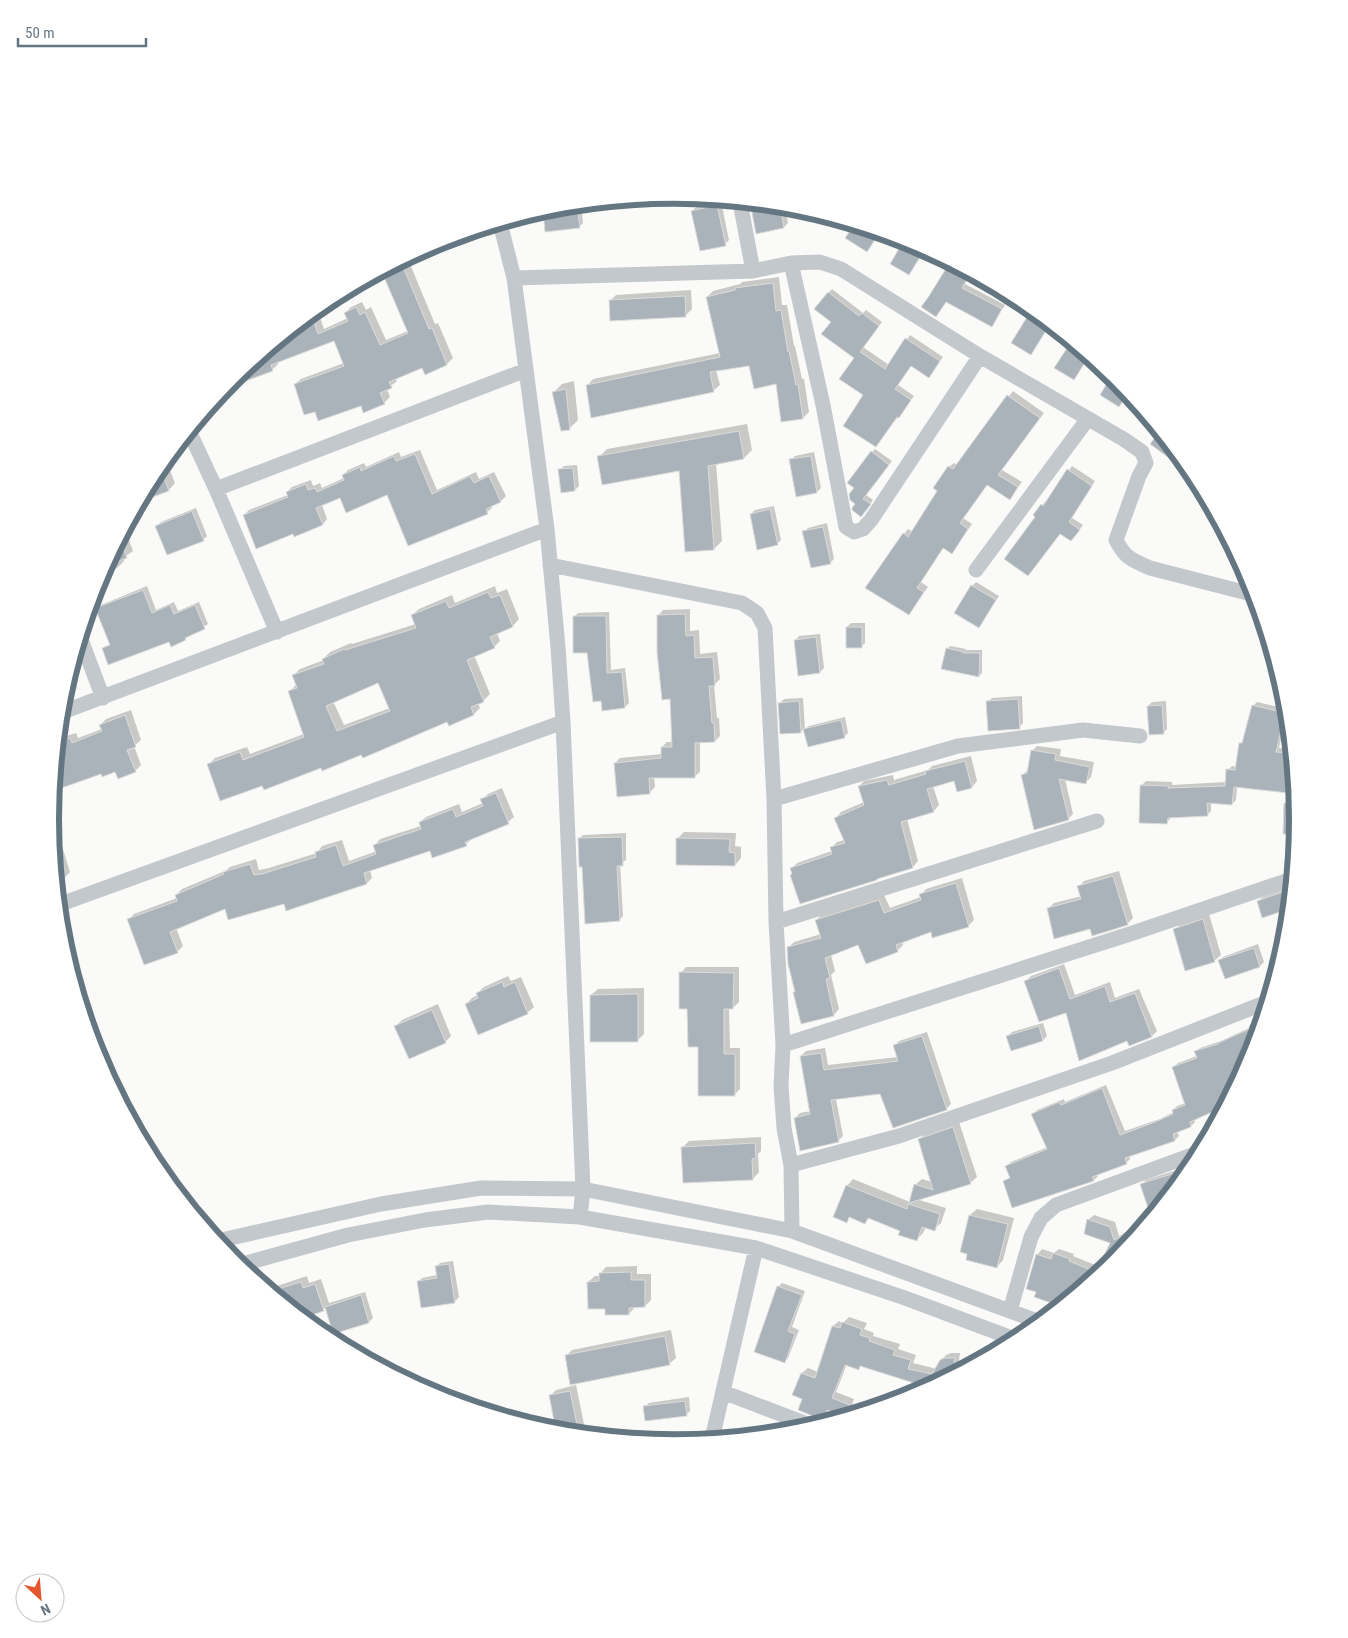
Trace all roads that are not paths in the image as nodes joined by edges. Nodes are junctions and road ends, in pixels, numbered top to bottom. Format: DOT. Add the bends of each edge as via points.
graph roads {
  1 [pos="741,208"];
  2 [pos="501,229"];
  3 [pos="791,263"];
  4 [pos="752,271"];
  5 [pos="514,278"];
  6 [pos="980,356"];
  7 [pos="526,370"];
  8 [pos="1087,420"];
  9 [pos="192,437"];
  10 [pos="216,489"];
  11 [pos="547,529"];
  12 [pos="550,565"];
  13 [pos="976,570"];
  14 [pos="1245,593"];
  15 [pos="277,632"];
  16 [pos="84,647"];
  17 [pos="103,698"];
  18 [pos="69,710"];
  19 [pos="563,722"];
  20 [pos="1140,736"];
  21 [pos="774,799"];
  22 [pos="1097,821"];
  23 [pos="1286,881"];
  24 [pos="64,902"];
  25 [pos="776,922"];
  26 [pos="1261,1005"];
  27 [pos="783,1045"];
  28 [pos="1189,1156"];
  29 [pos="791,1166"];
  30 [pos="583,1188"];
  31 [pos="580,1217"];
  32 [pos="792,1231"];
  33 [pos="225,1239"];
  34 [pos="756,1248"];
  35 [pos="248,1263"];
  36 [pos="1010,1311"];
  37 [pos="1032,1319"];
  38 [pos="1007,1336"];
  39 [pos="723,1392"];
  40 [pos="799,1421"];
  41 [pos="713,1433"];
  1 -- 4 [label="street"];
  2 -- 5 [label="street"];
  3 -- 4 [label="street"];
  3 -- 6 [label="street" via="820,262 841,269"];
  3 -- 6 [label="street" via="846,527 854,532 871,520"];
  4 -- 5 [label="street"];
  5 -- 7 [label="street"];
  6 -- 8 [label="street"];
  7 -- 10 [label="street"];
  7 -- 11 [label="street"];
  8 -- 13 [label="street"];
  8 -- 14 [label="street" via="1142,452 1146,463 1116,540 1122,552 1150,568"];
  9 -- 10 [label="street"];
  10 -- 15 [label="street"];
  11 -- 12 [label="street"];
  11 -- 15 [label="street"];
  12 -- 19 [label="street"];
  12 -- 21 [label="street" via="742,603 757,613 766,628"];
  15 -- 17 [label="street"];
  16 -- 17 [label="street"];
  17 -- 18 [label="street"];
  19 -- 24 [label="street"];
  19 -- 30 [label="street"];
  20 -- 21 [label="street" via="1083,730 958,746"];
  21 -- 25 [label="street"];
  22 -- 25 [label="street"];
  23 -- 27 [label="street"];
  25 -- 27 [label="street"];
  26 -- 29 [label="street" via="1112,1063 900,1136"];
  27 -- 29 [label="street" via="781,1086"];
  28 -- 36 [label="street" via="1056,1205 1042,1218 1031,1237"];
  29 -- 32 [label="street"];
  30 -- 31 [label="street"];
  30 -- 32 [label="street"];
  30 -- 33 [label="street" via="481,1188 381,1204"];
  31 -- 34 [label="street"];
  31 -- 35 [label="street" via="488,1212 425,1220 348,1235"];
  32 -- 36 [label="street"];
  34 -- 38 [label="street"];
  34 -- 39 [label="street"];
  36 -- 37 [label="street"];
  39 -- 40 [label="street"];
  39 -- 41 [label="street"];
}
